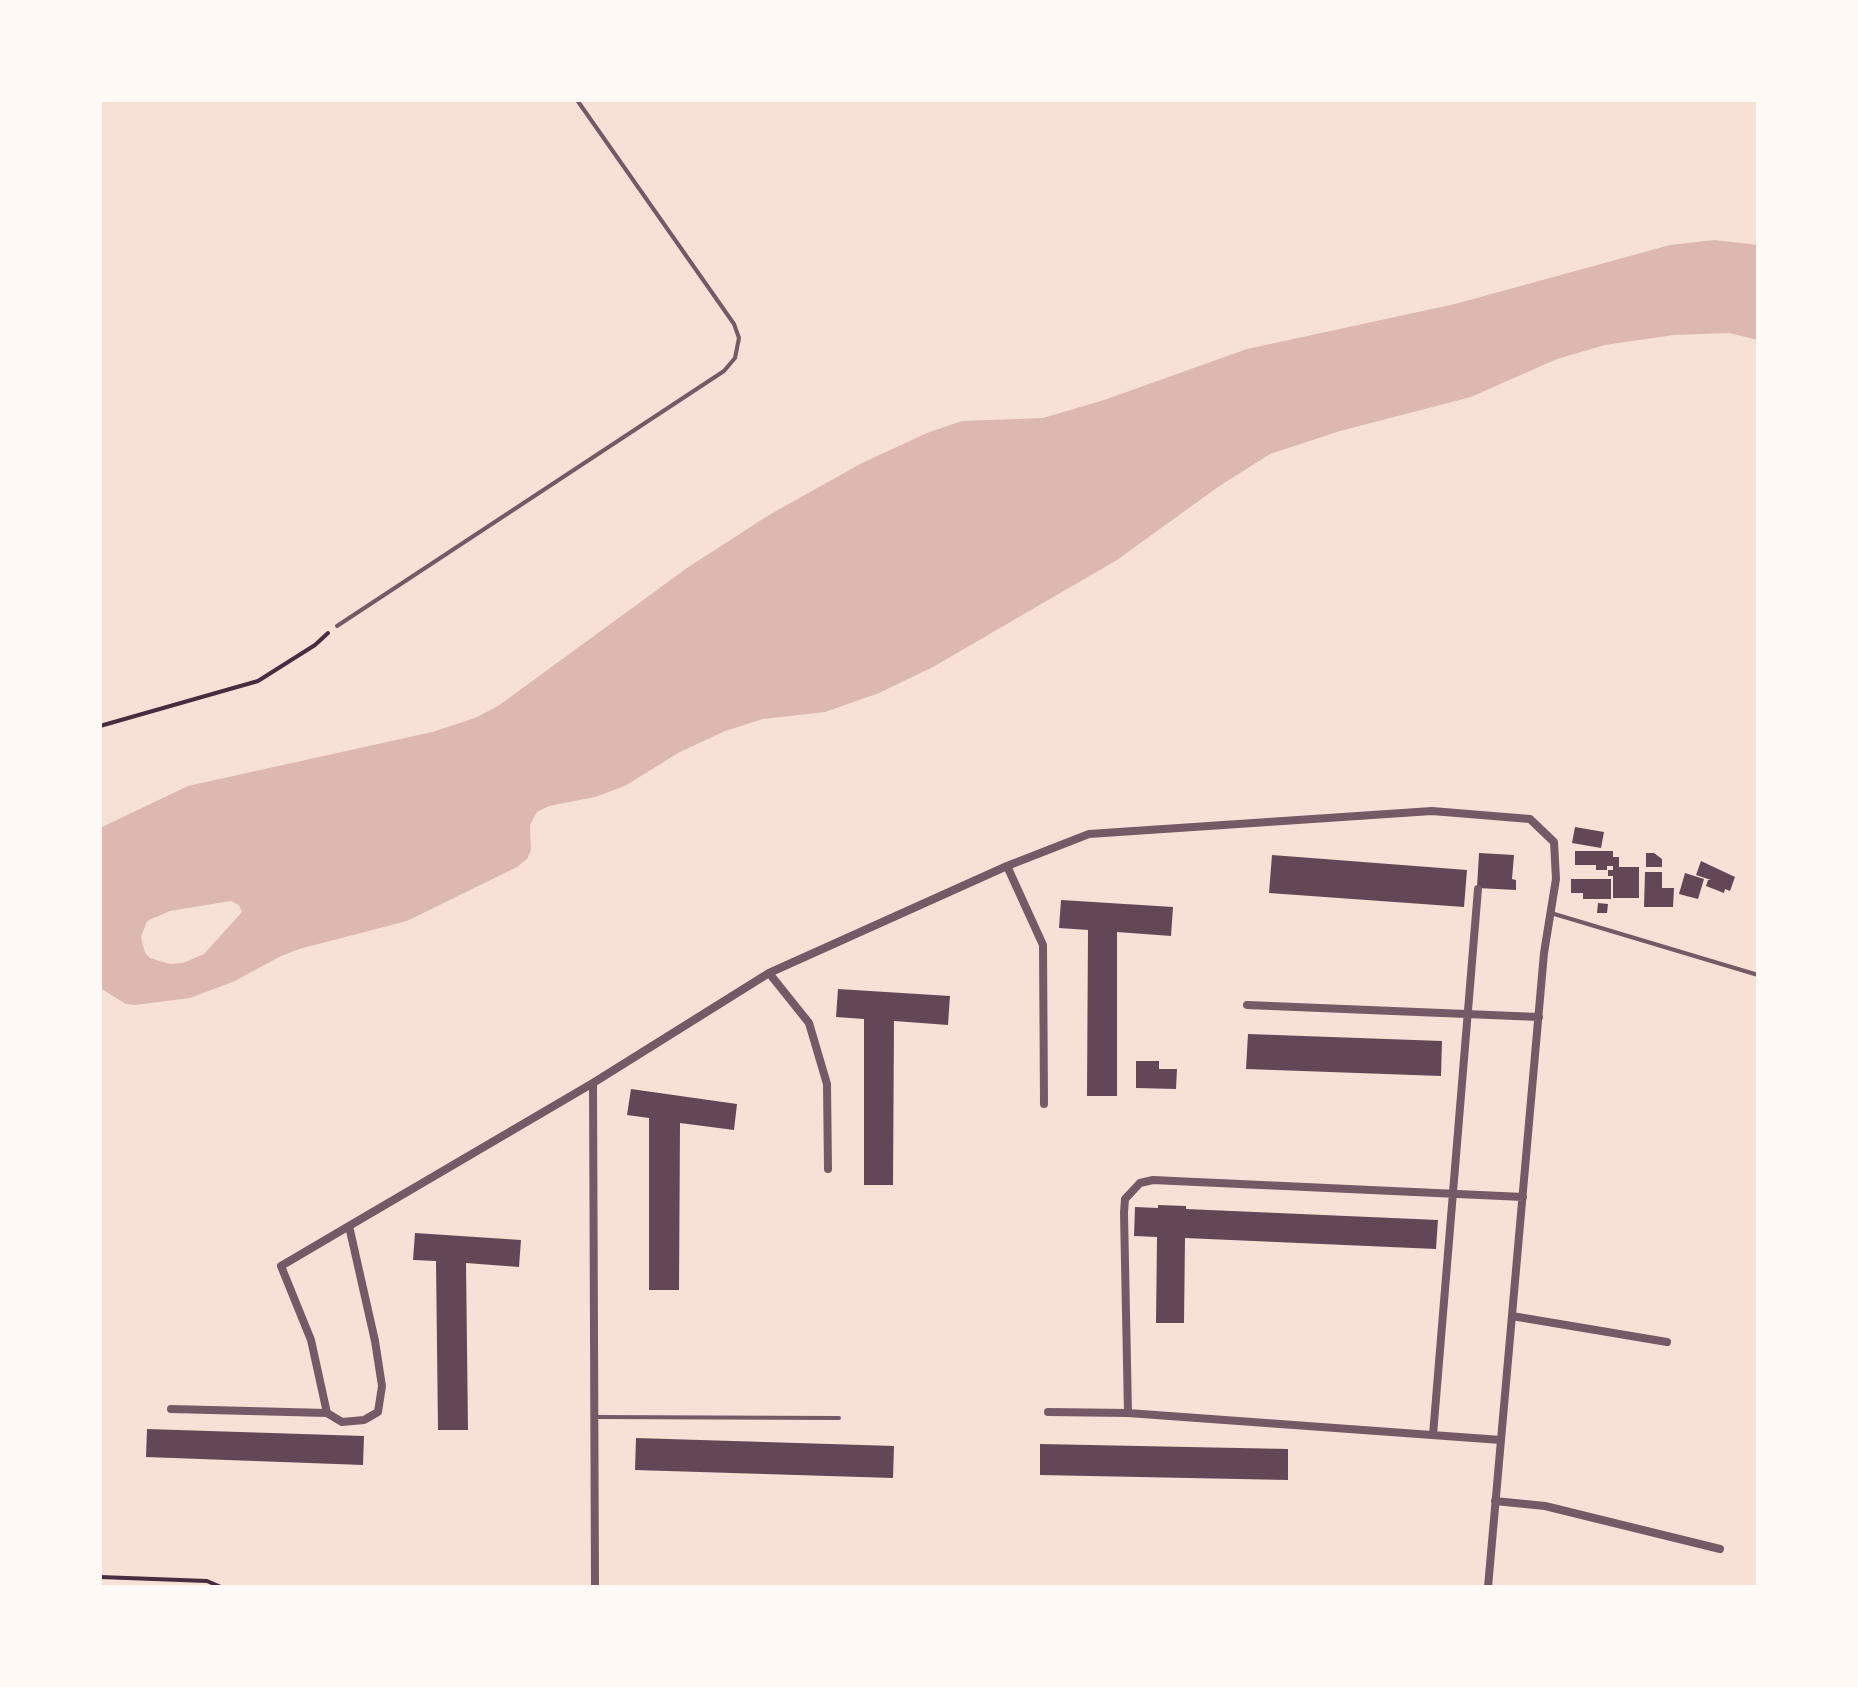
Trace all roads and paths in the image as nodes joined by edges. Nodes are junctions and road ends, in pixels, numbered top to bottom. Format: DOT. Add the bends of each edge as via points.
graph roads {
  1 [pos="577,100"];
  2 [pos="337,626"];
  3 [pos="100,726"];
  4 [pos="1007,866"];
  5 [pos="1478,889"];
  6 [pos="1551,913"];
  7 [pos="769,973"];
  8 [pos="1758,975"];
  9 [pos="1247,1005"];
  10 [pos="1467,1014"];
  11 [pos="1539,1017"];
  12 [pos="593,1083"];
  13 [pos="1044,1104"];
  14 [pos="828,1169"];
  15 [pos="1453,1194"];
  16 [pos="1523,1197"];
  17 [pos="349,1226"];
  18 [pos="1512,1316"];
  19 [pos="1667,1342"];
  20 [pos="171,1409"];
  21 [pos="1048,1412"];
  22 [pos="327,1413"];
  23 [pos="1128,1413"];
  24 [pos="594,1417"];
  25 [pos="839,1418"];
  26 [pos="1433,1435"];
  27 [pos="1501,1440"];
  28 [pos="1495,1501"];
  29 [pos="1720,1549"];
  30 [pos="100,1577"];
  31 [pos="221,1587"];
  32 [pos="595,1587"];
  33 [pos="1488,1587"];
  1 -- 2 [label="lane" via="734,324 739,338 735,358 724,371"];
  2 -- 3 [label="path" via="258,681"];
  4 -- 6 [label="street" via="1089,834 1432,811 1530,819 1554,842"];
  4 -- 7 [label="street"];
  4 -- 13 [label="street" via="1043,945"];
  5 -- 10 [label="street"];
  6 -- 8 [label="lane"];
  6 -- 11 [label="street"];
  7 -- 12 [label="street"];
  7 -- 14 [label="street" via="809,1023 827,1084"];
  9 -- 10 [label="street"];
  10 -- 11 [label="street"];
  10 -- 15 [label="street"];
  11 -- 16 [label="street"];
  12 -- 17 [label="street"];
  12 -- 24 [label="street"];
  15 -- 16 [label="street"];
  15 -- 23 [label="street" via="1140,1183 1125,1199 1124,1213"];
  15 -- 26 [label="street"];
  16 -- 18 [label="street"];
  17 -- 22 [label="street" via="281,1266 311,1340"];
  17 -- 22 [label="street" via="382,1386 378,1412 364,1420 342,1422"];
  18 -- 19 [label="street"];
  18 -- 27 [label="street"];
  20 -- 22 [label="street"];
  21 -- 23 [label="street"];
  23 -- 26 [label="street"];
  24 -- 25 [label="lane"];
  24 -- 32 [label="street"];
  26 -- 27 [label="street"];
  27 -- 28 [label="street"];
  28 -- 29 [label="street" via="1545,1506"];
  28 -- 33 [label="street"];
  30 -- 31 [label="path" via="207,1581"];
}
